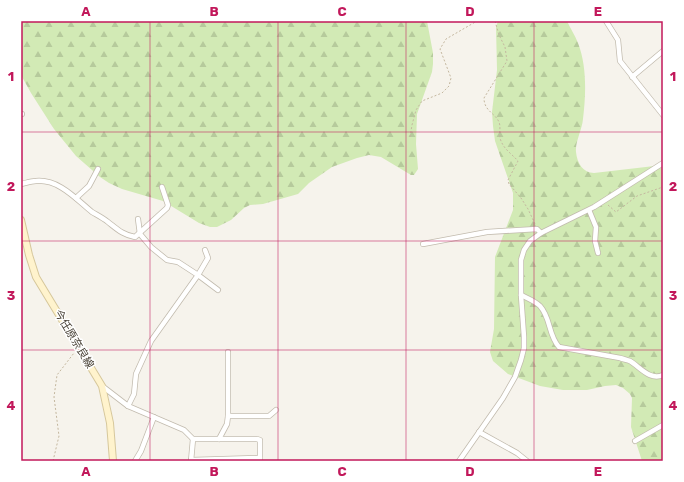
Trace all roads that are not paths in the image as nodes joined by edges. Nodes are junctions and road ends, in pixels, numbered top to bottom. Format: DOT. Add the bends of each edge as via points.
graph roads {
  1 [pos="606,21"];
  2 [pos="663,51"];
  3 [pos="632,76"];
  4 [pos="663,115"];
  5 [pos="663,163"];
  6 [pos="98,169"];
  7 [pos="21,184"];
  8 [pos="162,186"];
  9 [pos="76,198"];
  10 [pos="589,210"];
  11 [pos="138,219"];
  12 [pos="21,220"];
  13 [pos="541,233"];
  14 [pos="140,234"];
  15 [pos="423,244"];
  16 [pos="206,250"];
  17 [pos="598,252"];
  18 [pos="198,275"];
  19 [pos="218,290"];
  20 [pos="521,295"];
  21 [pos="228,352"];
  22 [pos="663,375"];
  23 [pos="102,386"];
  24 [pos="128,406"];
  25 [pos="276,410"];
  26 [pos="228,416"];
  27 [pos="154,417"];
  28 [pos="663,425"];
  29 [pos="479,432"];
  30 [pos="193,438"];
  31 [pos="219,439"];
  32 [pos="635,441"];
  33 [pos="191,460"];
  34 [pos="260,460"];
  35 [pos="113,461"];
  36 [pos="135,461"];
  37 [pos="459,461"];
  38 [pos="527,461"];
  1 -- 3 [label="street" via="618,40 620,61"];
  2 -- 3 [label="street"];
  3 -- 4 [label="street"];
  5 -- 10 [label="street"];
  6 -- 9 [label="street" via="89,186"];
  7 -- 9 [label="street" via="45,182 59,186"];
  8 -- 14 [label="street" via="167,208"];
  9 -- 14 [label="street" via="118,231 135,237"];
  10 -- 13 [label="street"];
  10 -- 17 [label="street" via="596,227 595,241"];
  11 -- 14 [label="street"];
  12 -- 23 [label="main road, 今任原奈良線" via="36,277"];
  13 -- 15 [label="street" via="537,229 487,232"];
  13 -- 20 [label="street" via="530,241 520,260"];
  14 -- 18 [label="street" via="151,248"];
  16 -- 18 [label="street" via="208,258"];
  18 -- 19 [label="street"];
  18 -- 24 [label="street" via="151,341 136,374 134,394"];
  20 -- 22 [label="street" via="540,306 554,342 559,347 620,358 651,376"];
  20 -- 29 [label="street" via="524,348 515,377"];
  21 -- 26 [label="street"];
  23 -- 24 [label="street"];
  23 -- 35 [label="main road, 今任原奈良線" via="110,423"];
  24 -- 27 [label="street"];
  25 -- 26 [label="street" via="269,416"];
  26 -- 31 [label="street"];
  27 -- 30 [label="street" via="184,430"];
  27 -- 36 [label="street"];
  28 -- 32 [label="street"];
  29 -- 37 [label="street"];
  29 -- 38 [label="street"];
  30 -- 31 [label="street"];
  30 -- 33 [label="street"];
  31 -- 34 [label="street" via="260,440"];
  33 -- 34 [label="street"];
}
